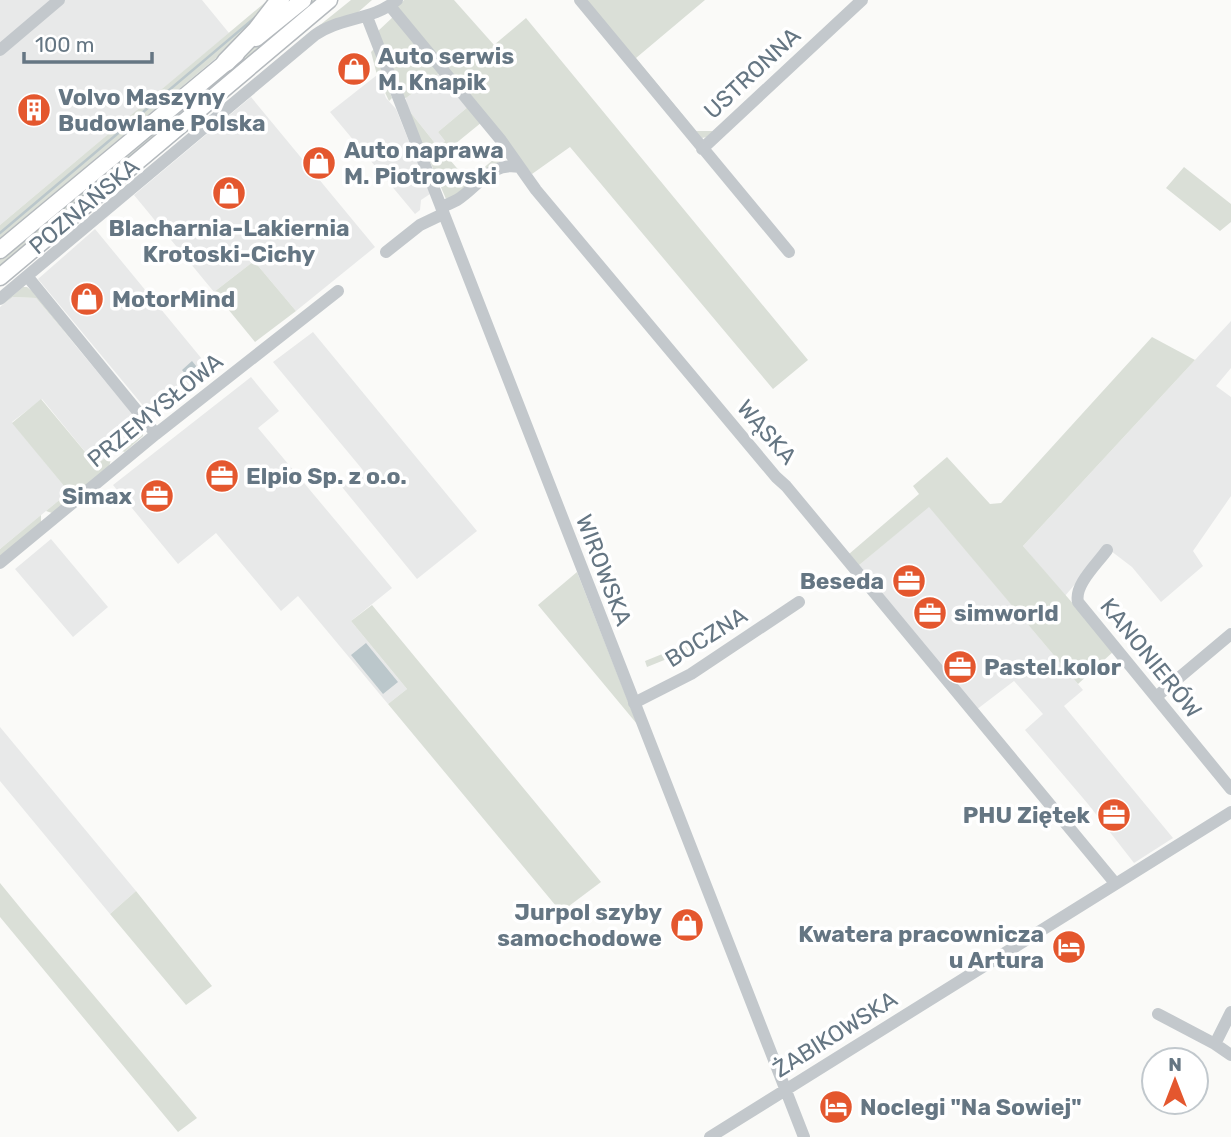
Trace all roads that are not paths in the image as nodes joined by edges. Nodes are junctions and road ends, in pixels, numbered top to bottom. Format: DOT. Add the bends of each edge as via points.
graph roads {
  1 [pos="59,0"];
  2 [pos="280,0"];
  3 [pos="303,0"];
  4 [pos="329,0"];
  5 [pos="580,0"];
  6 [pos="862,0"];
  7 [pos="394,3"];
  8 [pos="367,17"];
  9 [pos="0,50"];
  10 [pos="226,62"];
  11 [pos="702,149"];
  12 [pos="519,167"];
  13 [pos="442,210"];
  14 [pos="0,250"];
  15 [pos="386,251"];
  16 [pos="789,252"];
  17 [pos="27,276"];
  18 [pos="0,277"];
  19 [pos="338,291"];
  20 [pos="0,299"];
  21 [pos="156,434"];
  22 [pos="1107,550"];
  23 [pos="0,563"];
  24 [pos="799,602"];
  25 [pos="1231,634"];
  26 [pos="1156,697"];
  27 [pos="634,703"];
  28 [pos="1231,789"];
  29 [pos="1231,812"];
  30 [pos="1115,883"];
  31 [pos="1231,1012"];
  32 [pos="1158,1014"];
  33 [pos="1215,1044"];
  34 [pos="1231,1055"];
  35 [pos="785,1090"];
  36 [pos="710,1137"];
  37 [pos="804,1137"];
  1 -- 9 [label="street"];
  2 -- 10 [label="highway"];
  3 -- 10 [label="main road, POZNAŃSKA"];
  4 -- 18 [label="main road, POZNAŃSKA"];
  5 -- 11 [label="street, USTRONNA"];
  6 -- 11 [label="street, USTRONNA"];
  7 -- 8 [label="street"];
  7 -- 12 [label="street, WĄSKA"];
  8 -- 13 [label="street, WIROWSKA"];
  8 -- 17 [label="street" via="315,35"];
  10 -- 14 [label="main road, POZNAŃSKA"];
  11 -- 16 [label="street, USTRONNA"];
  12 -- 13 [label="street" via="495,169"];
  12 -- 30 [label="street, WĄSKA"];
  13 -- 15 [label="street"];
  13 -- 27 [label="street, WIROWSKA"];
  17 -- 20 [label="street"];
  17 -- 21 [label="street"];
  19 -- 21 [label="street, PRZEMYSŁOWA"];
  21 -- 23 [label="street, PRZEMYSŁOWA"];
  22 -- 26 [label="street, KANONIERÓW" via="1077,597"];
  24 -- 27 [label="street, BOCZNA" via="691,674"];
  25 -- 26 [label="street"];
  26 -- 28 [label="street, KANONIERÓW"];
  27 -- 35 [label="street, WIROWSKA"];
  29 -- 30 [label="street, ŻABIKOWSKA"];
  30 -- 35 [label="street, ŻABIKOWSKA"];
  31 -- 33 [label="street"];
  32 -- 33 [label="street"];
  33 -- 34 [label="street"];
  35 -- 36 [label="street, ŻABIKOWSKA"];
  35 -- 37 [label="street, WIROWSKA"];
}
